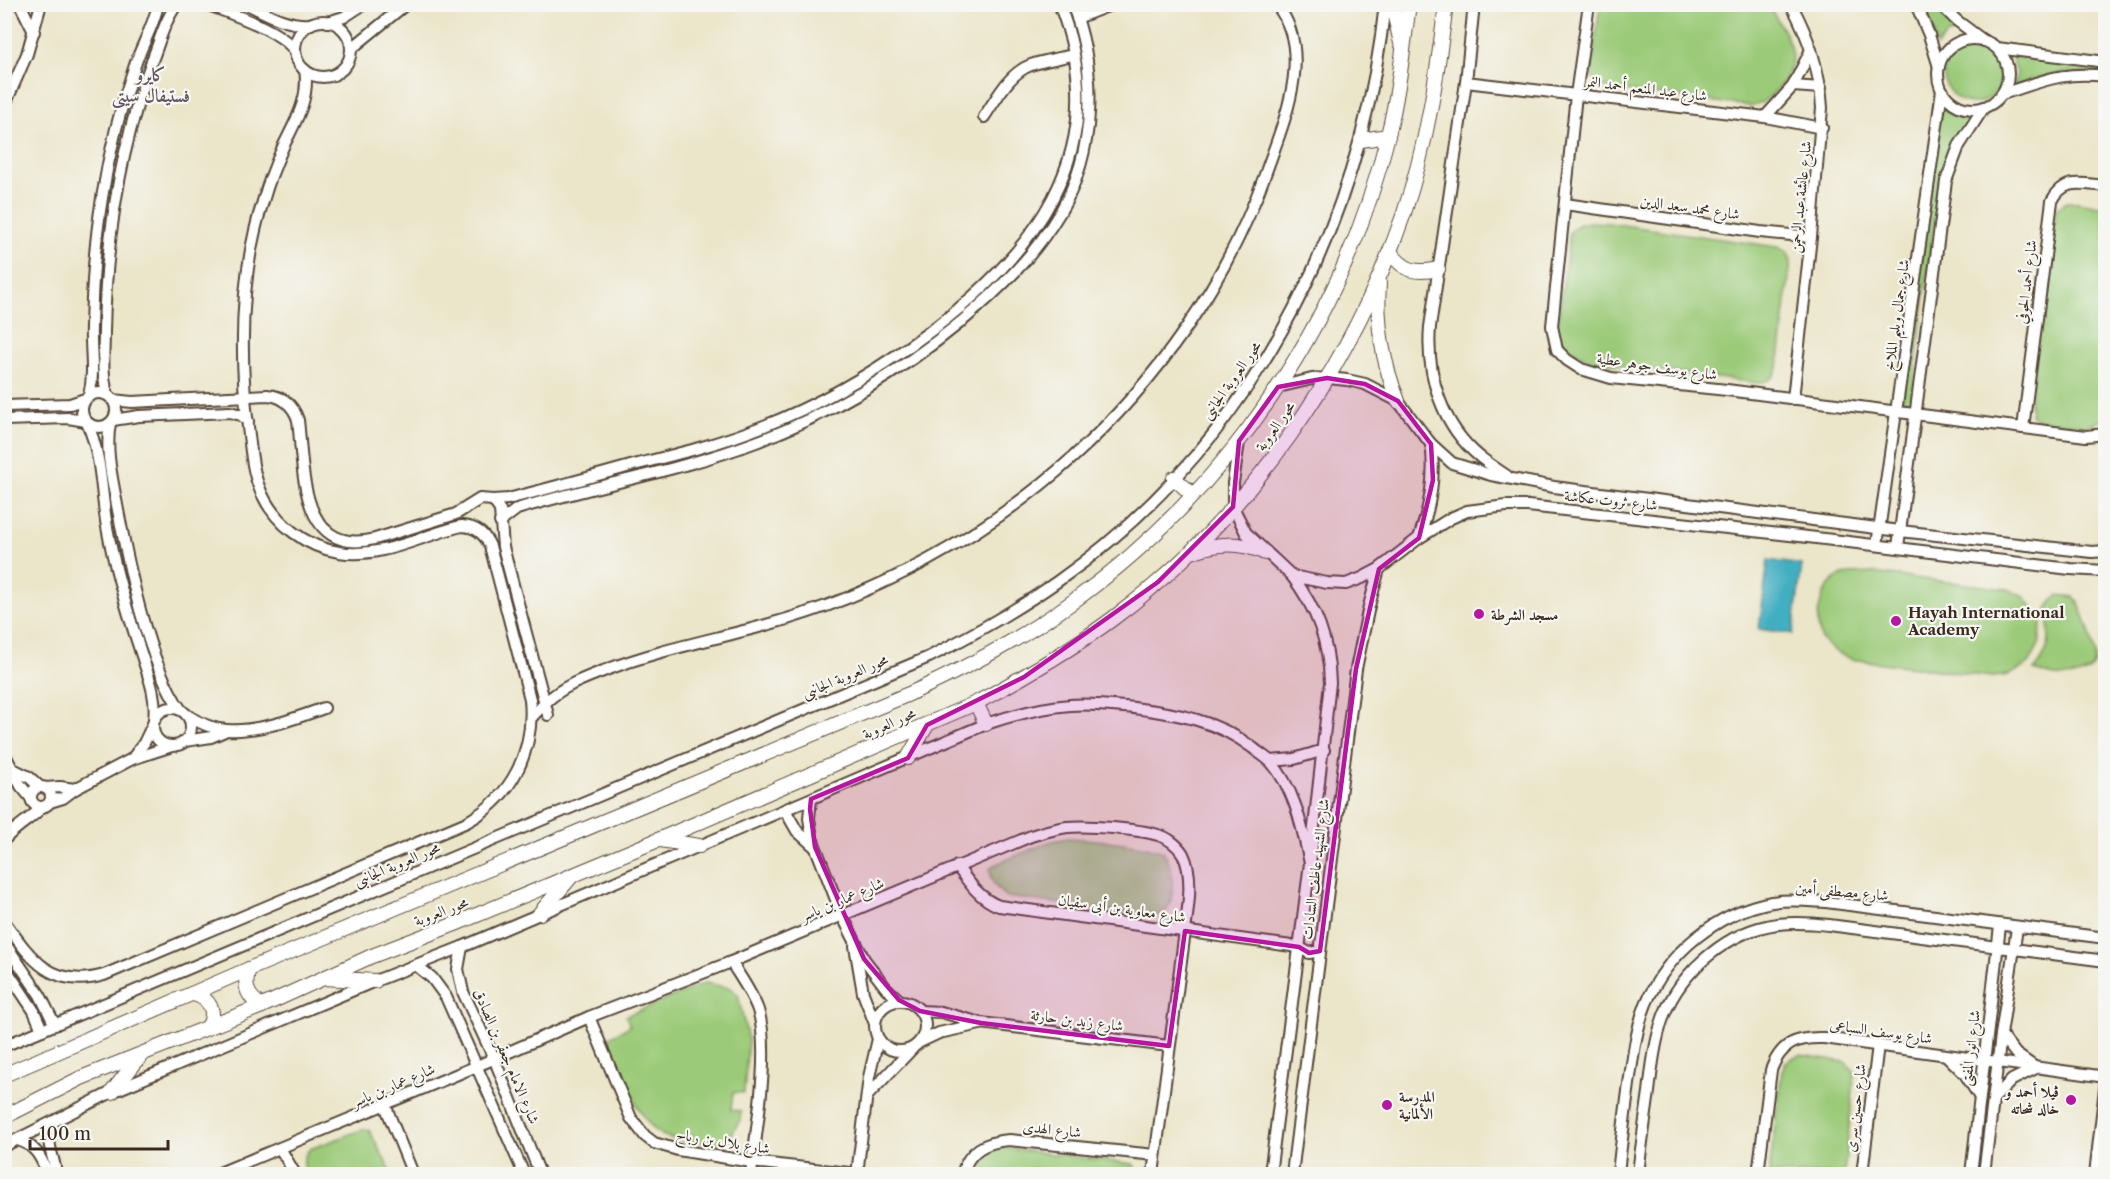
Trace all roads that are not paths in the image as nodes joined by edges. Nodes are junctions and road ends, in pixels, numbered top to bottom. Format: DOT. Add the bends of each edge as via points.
graph roads {
  1 [pos="20,4"];
  2 [pos="40,4"];
  3 [pos="158,4"];
  4 [pos="177,4"];
  5 [pos="206,4"];
  6 [pos="247,4"];
  7 [pos="364,4"];
  8 [pos="406,4"];
  9 [pos="1059,4"];
  10 [pos="1071,4"];
  11 [pos="1113,4"];
  12 [pos="1276,4"];
  13 [pos="1385,4"];
  14 [pos="1392,4"];
  15 [pos="1409,4"];
  16 [pos="1446,4"];
  17 [pos="1474,4"];
  18 [pos="1589,4"];
  19 [pos="1791,4"];
  20 [pos="1916,4"];
  21 [pos="1940,4"];
  22 [pos="1077,18"];
  23 [pos="328,22"];
  24 [pos="311,24"];
  25 [pos="34,32"];
  26 [pos="1984,41"];
  27 [pos="1997,48"];
  28 [pos="351,49"];
  29 [pos="1811,50"];
  30 [pos="296,51"];
  31 [pos="1402,52"];
  32 [pos="1073,55"];
  33 [pos="2106,62"];
  34 [pos="1939,67"];
  35 [pos="305,70"];
  36 [pos="1081,70"];
  37 [pos="2106,76"];
  38 [pos="1466,82"];
  39 [pos="1793,86"];
  40 [pos="1821,88"];
  41 [pos="1942,90"];
  42 [pos="2002,94"];
  43 [pos="1576,95"];
  44 [pos="4,107"];
  45 [pos="1984,107"];
  46 [pos="984,117"];
  47 [pos="1765,117"];
  48 [pos="1822,128"];
  49 [pos="1388,136"];
  50 [pos="1361,140"];
  51 [pos="2106,186"];
  52 [pos="1565,204"];
  53 [pos="1811,237"];
  54 [pos="1390,252"];
  55 [pos="1438,269"];
  56 [pos="1380,273"];
  57 [pos="904,350"];
  58 [pos="912,360"];
  59 [pos="1327,378"];
  60 [pos="1278,387"];
  61 [pos="244,396"];
  62 [pos="87,397"];
  63 [pos="111,397"];
  64 [pos="1792,399"];
  65 [pos="1398,401"];
  66 [pos="4,406"];
  67 [pos="1897,413"];
  68 [pos="1914,416"];
  69 [pos="4,420"];
  70 [pos="112,421"];
  71 [pos="248,421"];
  72 [pos="87,422"];
  73 [pos="2023,428"];
  74 [pos="2106,434"];
  75 [pos="1239,441"];
  76 [pos="1431,444"];
  77 [pos="1174,478"];
  78 [pos="1510,478"];
  79 [pos="1193,495"];
  80 [pos="493,500"];
  81 [pos="1233,507"];
  82 [pos="500,522"];
  83 [pos="1879,528"];
  84 [pos="1900,531"];
  85 [pos="1419,538"];
  86 [pos="2022,544"];
  87 [pos="1877,545"];
  88 [pos="2038,546"];
  89 [pos="1898,547"];
  90 [pos="2106,551"];
  91 [pos="1190,553"];
  92 [pos="1265,553"];
  93 [pos="2021,563"];
  94 [pos="2035,564"];
  95 [pos="1379,568"];
  96 [pos="2106,571"];
  97 [pos="1292,576"];
  98 [pos="546,702"];
  99 [pos="976,703"];
  100 [pos="324,708"];
  101 [pos="184,713"];
  102 [pos="548,715"];
  103 [pos="531,718"];
  104 [pos="153,722"];
  105 [pos="986,724"];
  106 [pos="927,725"];
  107 [pos="227,730"];
  108 [pos="185,741"];
  109 [pos="172,746"];
  110 [pos="1324,750"];
  111 [pos="4,753"];
  112 [pos="908,758"];
  113 [pos="132,759"];
  114 [pos="1270,761"];
  115 [pos="15,770"];
  116 [pos="43,787"];
  117 [pos="75,789"];
  118 [pos="31,799"];
  119 [pos="811,799"];
  120 [pos="46,805"];
  121 [pos="785,810"];
  122 [pos="20,823"];
  123 [pos="4,840"];
  124 [pos="658,840"];
  125 [pos="699,846"];
  126 [pos="815,847"];
  127 [pos="1310,863"];
  128 [pos="957,866"];
  129 [pos="571,876"];
  130 [pos="540,913"];
  131 [pos="842,915"];
  132 [pos="4,921"];
  133 [pos="2000,926"];
  134 [pos="2017,928"];
  135 [pos="1185,931"];
  136 [pos="2106,938"];
  137 [pos="4,942"];
  138 [pos="855,943"];
  139 [pos="462,947"];
  140 [pos="1299,947"];
  141 [pos="1997,947"];
  142 [pos="2015,949"];
  143 [pos="1320,951"];
  144 [pos="2106,961"];
  145 [pos="731,962"];
  146 [pos="416,965"];
  147 [pos="4,966"];
  148 [pos="1297,968"];
  149 [pos="249,969"];
  150 [pos="1318,970"];
  151 [pos="322,978"];
  152 [pos="375,981"];
  153 [pos="193,994"];
  154 [pos="25,997"];
  155 [pos="899,1000"];
  156 [pos="44,1004"];
  157 [pos="262,1006"];
  158 [pos="920,1011"];
  159 [pos="589,1017"];
  160 [pos="981,1023"];
  161 [pos="875,1024"];
  162 [pos="55,1025"];
  163 [pos="208,1027"];
  164 [pos="42,1030"];
  165 [pos="2001,1035"];
  166 [pos="878,1040"];
  167 [pos="916,1045"];
  168 [pos="1878,1045"];
  169 [pos="4,1046"];
  170 [pos="1169,1046"];
  171 [pos="142,1054"];
  172 [pos="1947,1056"];
  173 [pos="494,1058"];
  174 [pos="1983,1060"];
  175 [pos="1998,1062"];
  176 [pos="477,1066"];
  177 [pos="2036,1068"];
  178 [pos="4,1075"];
  179 [pos="2106,1078"];
  180 [pos="112,1092"];
  181 [pos="867,1096"];
  182 [pos="1979,1096"];
  183 [pos="1994,1098"];
  184 [pos="385,1105"];
  185 [pos="4,1117"];
  186 [pos="53,1122"];
  187 [pos="1623,1125"];
  188 [pos="1644,1128"];
  189 [pos="1621,1139"];
  190 [pos="17,1140"];
  191 [pos="1642,1142"];
  192 [pos="4,1146"];
  193 [pos="280,1148"];
  194 [pos="1155,1155"];
  195 [pos="752,1162"];
  196 [pos="48,1174"];
  197 [pos="56,1174"];
  198 [pos="217,1174"];
  199 [pos="295,1174"];
  200 [pos="413,1174"];
  201 [pos="524,1174"];
  202 [pos="540,1174"];
  203 [pos="751,1174"];
  204 [pos="858,1174"];
  205 [pos="962,1174"];
  206 [pos="1153,1174"];
  207 [pos="1270,1174"];
  208 [pos="1292,1174"];
  209 [pos="1618,1174"];
  210 [pos="1638,1174"];
  211 [pos="1758,1174"];
  212 [pos="1862,1174"];
  213 [pos="1971,1174"];
  214 [pos="1984,1174"];
  215 [pos="2095,1174"];
  1 -- 25 [label="street"];
  2 -- 25 [label="street"];
  3 -- 62 [label="street" via="125,95 102,198 94,263 92,381"];
  4 -- 63 [label="street" via="138,101 115,201 105,299 103,371"];
  5 -- 30 [label="street" via="279,37"];
  6 -- 24 [label="street" via="285,22"];
  7 -- 23 [label="street"];
  8 -- 28 [label="street"];
  9 -- 32 [label="street"];
  10 -- 22 [label="street"];
  11 -- 22 [label="street"];
  12 -- 98 [label="street" via="1291,28 1296,57 1286,109 1262,184 1231,253 1187,328 1102,431 1007,510 909,571 816,610 622,664 567,687"];
  13 -- 50 [label="street, محور العروبة الجانبى"];
  14 -- 31 [label="main road"];
  15 -- 31 [label="main road, محور العروبة"];
  16 -- 54 [label="main road, محور العروبة" via="1435,90 1413,182"];
  17 -- 38 [label="street"];
  18 -- 43 [label="street, شارع يوسف جوهر عطية"];
  19 -- 29 [label="street, شارع عائشة عبد الرحمن"];
  20 -- 34 [label="street"];
  21 -- 26 [label="street"];
  22 -- 36 [label="street"];
  23 -- 24 [label="street"];
  23 -- 28 [label="street" via="345,31"];
  24 -- 30 [label="street" via="298,38"];
  25 -- 44 [label="street"];
  26 -- 27 [label="street"];
  26 -- 34 [label="street" via="1970,39 1956,44 1944,54"];
  27 -- 33 [label="street"];
  27 -- 42 [label="street" via="2007,65"];
  28 -- 35 [label="street" via="339,72 321,77"];
  29 -- 39 [label="street"];
  29 -- 40 [label="street, شارع عائشة عبد الرحمن"];
  30 -- 35 [label="street"];
  31 -- 49 [label="main road, محور العروبة"];
  32 -- 36 [label="street"];
  32 -- 46 [label="street" via="1032,65 1017,73"];
  34 -- 41 [label="street"];
  35 -- 61 [label="street" via="304,103 270,178 253,240 243,318"];
  36 -- 57 [label="street" via="1072,144 1060,187 1043,217 975,296"];
  36 -- 58 [label="street" via="1089,104 1084,148 1059,214 996,292"];
  37 -- 42 [label="street" via="2062,75"];
  38 -- 43 [label="street, شارع عبد المنعم أحمد النمر"];
  38 -- 55 [label="street"];
  39 -- 40 [label="street"];
  39 -- 47 [label="street"];
  40 -- 48 [label="street, شارع عائشة عبد الرحمن"];
  41 -- 45 [label="street" via="1960,106"];
  41 -- 67 [label="street, شارع جمال ويليم الملاخ"];
  42 -- 45 [label="street"];
  43 -- 47 [label="street, شارع عبد المنعم أحمد النمر"];
  43 -- 52 [label="street, شارع يوسف جوهر عطية"];
  45 -- 68 [label="street, شارع جمال ويليم الملاخ" via="1959,146 1946,181"];
  47 -- 48 [label="street, شارع عبد المنعم أحمد النمر"];
  48 -- 53 [label="street, شارع عائشة عبد الرحمن"];
  49 -- 50 [label="main road"];
  49 -- 60 [label="main road, محور العروبة" via="1351,248 1318,319"];
  50 -- 77 [label="street, محور العروبة الجانبى" via="1331,231 1290,317 1236,402"];
  51 -- 73 [label="street, شارع أحمد الحوفي" via="2064,186 2052,201"];
  52 -- 53 [label="street, شارع محمد سعد الدين"];
  52 -- 64 [label="street, شارع يوسف جوهر عطية" via="1552,326 1557,350 1567,360 1581,369 1611,378"];
  53 -- 64 [label="street, شارع عائشة عبد الرحمن"];
  54 -- 55 [label="main road" via="1398,263 1411,270"];
  54 -- 56 [label="main road, محور العروبة"];
  55 -- 78 [label="street" via="1429,343 1433,381 1442,405 1466,443"];
  56 -- 59 [label="main road, محور العروبة"];
  56 -- 65 [label="main road" via="1380,338"];
  57 -- 58 [label="street"];
  57 -- 80 [label="street" via="841,389 765,426 686,452"];
  58 -- 82 [label="street" via="845,402 755,442 517,509"];
  59 -- 60 [label="street, شارع ثروت عكاشة"];
  59 -- 65 [label="street, شارع ثروت عكاشة" via="1365,384"];
  59 -- 81 [label="main road, محور العروبة" via="1285,442"];
  60 -- 75 [label="main road, محور العروبة"];
  61 -- 63 [label="street" via="132,402"];
  61 -- 71 [label="street"];
  61 -- 80 [label="street" via="274,396 292,407 298,420 309,507 325,529 340,538 358,542 375,539 456,514 480,499"];
  62 -- 63 [label="street" via="98,392"];
  62 -- 66 [label="street" via="64,405"];
  62 -- 72 [label="street" via="82,413"];
  63 -- 70 [label="street" via="116,412"];
  64 -- 67 [label="street, شارع يوسف جوهر عطية"];
  65 -- 76 [label="street, شارع ثروت عكاشة"];
  67 -- 68 [label="street, شارع يوسف جوهر عطية"];
  67 -- 83 [label="street, شارع جمال ويليم الملاخ"];
  68 -- 73 [label="street, شارع يوسف جوهر عطية"];
  68 -- 84 [label="street, شارع جمال ويليم الملاخ"];
  69 -- 72 [label="street" via="68,418"];
  70 -- 71 [label="street" via="230,412"];
  70 -- 72 [label="street" via="101,427"];
  70 -- 101 [label="street" via="108,447 134,582 158,662"];
  71 -- 103 [label="street" via="253,466 261,493 283,524 311,543 338,552 368,553 462,526 483,533 490,546 527,687"];
  72 -- 104 [label="street" via="96,449 113,559 153,690"];
  73 -- 74 [label="street, شارع يوسف جوهر عطية" via="2086,436"];
  75 -- 79 [label="main road, محور العروبة"];
  75 -- 81 [label="street, شارع ثروت عكاشة"];
  76 -- 78 [label="street, شارع ثروت عكاشة" via="1452,463"];
  76 -- 85 [label="street" via="1431,499"];
  77 -- 79 [label="main road"];
  77 -- 162 [label="street, محور العروبة الجانبى" via="1137,516 1059,580 1000,619 929,657"];
  78 -- 83 [label="street, شارع ثروت عكاشة" via="1554,487"];
  79 -- 149 [label="main road, محور العروبة" via="1144,544 1071,603 952,674"];
  80 -- 82 [label="street" via="500,510"];
  81 -- 91 [label="main road, محور العروبة"];
  81 -- 92 [label="street, شارع ثروت عكاشة" via="1246,533"];
  82 -- 98 [label="street" via="503,547"];
  83 -- 84 [label="street, شارع ثروت عكاشة"];
  83 -- 87 [label="street, شارع جمال ويليم الملاخ"];
  84 -- 86 [label="street, شارع ثروت عكاشة"];
  84 -- 89 [label="street, شارع جمال ويليم الملاخ"];
  85 -- 87 [label="street, شارع ثروت عكاشة" via="1467,511 1517,506"];
  85 -- 95 [label="street, شارع ثروت عكاشة"];
  86 -- 88 [label="street, شارع ثروت عكاشة"];
  86 -- 93 [label="street"];
  87 -- 89 [label="street, شارع ثروت عكاشة"];
  88 -- 90 [label="street, شارع ثروت عكاشة"];
  88 -- 94 [label="street"];
  89 -- 93 [label="street, شارع ثروت عكاشة"];
  91 -- 92 [label="main road" via="1219,544 1251,546"];
  91 -- 99 [label="main road, محور العروبة" via="1116,617"];
  92 -- 97 [label="street, شارع ثروت عكاشة"];
  93 -- 94 [label="street, شارع ثروت عكاشة"];
  94 -- 96 [label="street, شارع ثروت عكاشة"];
  95 -- 97 [label="street, شارع ثروت عكاشة" via="1346,584"];
  95 -- 143 [label="street, شارع الشهيد عاطف السادات" via="1356,669"];
  97 -- 110 [label="street, شارع الشهيد عاطف السادات" via="1313,608 1326,644 1330,683"];
  98 -- 102 [label="street"];
  98 -- 103 [label="street"];
  99 -- 105 [label="main road"];
  99 -- 106 [label="main road, محور العروبة"];
  100 -- 107 [label="street" via="273,724"];
  101 -- 104 [label="street" via="166,709"];
  101 -- 107 [label="street" via="202,724"];
  101 -- 108 [label="street" via="191,728"];
  103 -- 132 [label="street" via="527,748 518,771 505,792 477,816 104,975 75,979 48,971 33,959"];
  104 -- 109 [label="street" via="160,742"];
  104 -- 113 [label="street"];
  105 -- 112 [label="street"];
  105 -- 114 [label="street, شارع الشهيد عاطف السادات" via="1038,709 1071,705 1164,712 1218,726"];
  106 -- 112 [label="main road"];
  106 -- 124 [label="main road, محور العروبة"];
  107 -- 108 [label="street"];
  108 -- 109 [label="street"];
  109 -- 113 [label="street"];
  110 -- 114 [label="street" via="1286,761"];
  110 -- 127 [label="street, شارع الشهيد عاطف السادات"];
  111 -- 115 [label="street"];
  112 -- 119 [label="street"];
  113 -- 117 [label="street"];
  114 -- 127 [label="street, شارع الشهيد عاطف السادات" via="1299,813"];
  115 -- 116 [label="street"];
  115 -- 118 [label="street"];
  116 -- 117 [label="street"];
  116 -- 118 [label="street" via="33,790"];
  116 -- 120 [label="street" via="50,792"];
  117 -- 120 [label="street"];
  118 -- 120 [label="street" via="35,806"];
  118 -- 122 [label="street"];
  119 -- 121 [label="street"];
  119 -- 126 [label="street" via="809,818"];
  120 -- 122 [label="street"];
  121 -- 125 [label="street"];
  121 -- 126 [label="street" via="796,831"];
  122 -- 123 [label="street"];
  124 -- 125 [label="main road"];
  124 -- 129 [label="main road, محور العروبة"];
  125 -- 130 [label="street"];
  126 -- 131 [label="street"];
  127 -- 140 [label="street, شارع الشهيد عاطف السادات"];
  128 -- 131 [label="street, شارع عمار بن ياسر"];
  128 -- 135 [label="street, شارع معاوية بن أبى سفيان" via="980,895 999,906"];
  128 -- 135 [label="street, شارع عمار بن ياسر" via="1058,829 1086,827 1158,835 1184,855 1188,881"];
  129 -- 130 [label="main road"];
  129 -- 151 [label="main road, محور العروبة"];
  130 -- 139 [label="street"];
  131 -- 138 [label="street"];
  131 -- 145 [label="street, شارع عمار بن ياسر"];
  133 -- 134 [label="street, شارع مصطفى أمين"];
  133 -- 141 [label="street, شارع انور المفتى"];
  133 -- 187 [label="street, شارع مصطفى أمين" via="1798,900 1757,906 1725,919 1680,953 1662,973 1646,1004"];
  134 -- 136 [label="street, شارع مصطفى أمين"];
  134 -- 142 [label="street, شارع انور المفتى"];
  135 -- 140 [label="street, شارع معاوية بن أبى سفيان"];
  135 -- 170 [label="street, شارع عمار بن ياسر"];
  137 -- 156 [label="street"];
  138 -- 155 [label="street" via="874,974"];
  138 -- 161 [label="street" via="862,993"];
  139 -- 146 [label="street"];
  139 -- 173 [label="street, شارع الامام جعفر بن الصادق" via="460,980"];
  140 -- 143 [label="street, شارع معاوية بن أبى سفيان" via="1309,953"];
  140 -- 148 [label="street, شارع الشهيد عاطف السادات"];
  141 -- 142 [label="street"];
  141 -- 174 [label="street, شارع انور المفتى"];
  141 -- 188 [label="street" via="1800,922 1766,926 1732,940 1694,969 1672,999 1655,1050"];
  142 -- 144 [label="street"];
  142 -- 165 [label="street, شارع انور المفتى"];
  143 -- 150 [label="street, شارع الشهيد عاطف السادات"];
  145 -- 159 [label="street, شارع عمار بن ياسر"];
  145 -- 195 [label="street" via="752,995 761,1023 762,1065"];
  146 -- 152 [label="street"];
  146 -- 176 [label="street, شارع الامام جعفر بن الصادق" via="440,987"];
  147 -- 154 [label="street"];
  148 -- 150 [label="street"];
  148 -- 207 [label="street, شارع الشهيد عاطف السادات"];
  149 -- 153 [label="main road, محور العروبة"];
  149 -- 157 [label="main road" via="249,994"];
  150 -- 208 [label="street, شارع الشهيد عاطف السادات"];
  151 -- 152 [label="main road"];
  151 -- 157 [label="main road, محور العروبة"];
  152 -- 180 [label="street"];
  153 -- 163 [label="main road" via="211,1006 212,1021"];
  153 -- 178 [label="main road, محور العروبة"];
  154 -- 156 [label="street"];
  154 -- 164 [label="street"];
  155 -- 158 [label="street"];
  155 -- 161 [label="street" via="882,1008"];
  156 -- 162 [label="street"];
  157 -- 163 [label="main road, محور العروبة"];
  158 -- 160 [label="street, شارع زيد بن حارثة" via="941,1012"];
  158 -- 167 [label="street" via="925,1030"];
  159 -- 173 [label="street, شارع عمار بن ياسر"];
  159 -- 195 [label="street, شارع بلال بن رباح" via="632,1118 645,1136 664,1147"];
  160 -- 167 [label="street, شارع زيد بن حارثة" via="950,1030"];
  160 -- 170 [label="street, شارع زيد بن حارثة"];
  161 -- 166 [label="street"];
  162 -- 164 [label="street, محور العروبة الجانبى"];
  163 -- 171 [label="main road, محور العروبة"];
  164 -- 169 [label="street, محور العروبة الجانبى"];
  165 -- 175 [label="street, شارع انور المفتى"];
  165 -- 177 [label="street" via="2016,1054"];
  166 -- 167 [label="street" via="894,1050"];
  166 -- 181 [label="street"];
  167 -- 181 [label="street, شارع زيد بن حارثة"];
  168 -- 172 [label="street, شارع يوسف السباعى"];
  168 -- 211 [label="street, شارع يوسف السباعى" via="1809,1037 1784,1048 1771,1070"];
  168 -- 212 [label="street, شارع حسين سرى"];
  170 -- 194 [label="street, شارع عمار بن ياسر"];
  171 -- 180 [label="main road"];
  171 -- 185 [label="main road, محور العروبة" via="81,1078"];
  172 -- 174 [label="street, شارع يوسف السباعى"];
  172 -- 182 [label="street"];
  173 -- 176 [label="street, شارع عمار بن ياسر"];
  173 -- 202 [label="street, شارع الامام جعفر بن الصادق"];
  174 -- 175 [label="street, شارع يوسف السباعى"];
  174 -- 182 [label="street, شارع انور المفتى"];
  175 -- 177 [label="street, شارع يوسف السباعى"];
  175 -- 183 [label="street, شارع انور المفتى"];
  176 -- 184 [label="street, شارع عمار بن ياسر"];
  176 -- 201 [label="street, شارع الامام جعفر بن الصادق"];
  177 -- 179 [label="street, شارع يوسف السباعى"];
  177 -- 183 [label="street" via="2012,1080"];
  179 -- 215 [label="street"];
  180 -- 186 [label="street"];
  181 -- 204 [label="street"];
  182 -- 213 [label="street, شارع انور المفتى"];
  183 -- 214 [label="street, شارع انور المفتى"];
  184 -- 193 [label="street, شارع عمار بن ياسر"];
  184 -- 200 [label="street"];
  186 -- 190 [label="street"];
  186 -- 197 [label="street" via="49,1148"];
  187 -- 188 [label="street"];
  187 -- 189 [label="street, شارع مصطفى أمين"];
  188 -- 191 [label="street"];
  189 -- 191 [label="street"];
  189 -- 209 [label="street, شارع مصطفى أمين"];
  190 -- 192 [label="street"];
  190 -- 196 [label="street" via="35,1149"];
  191 -- 210 [label="street"];
  193 -- 198 [label="street, شارع عمار بن ياسر"];
  193 -- 199 [label="street"];
  194 -- 205 [label="street, شارع الهدى" via="992,1141 970,1156"];
  194 -- 206 [label="street, شارع عمار بن ياسر"];
  195 -- 203 [label="street"];
  195 -- 204 [label="street, شارع بلال بن رباح"];
}
